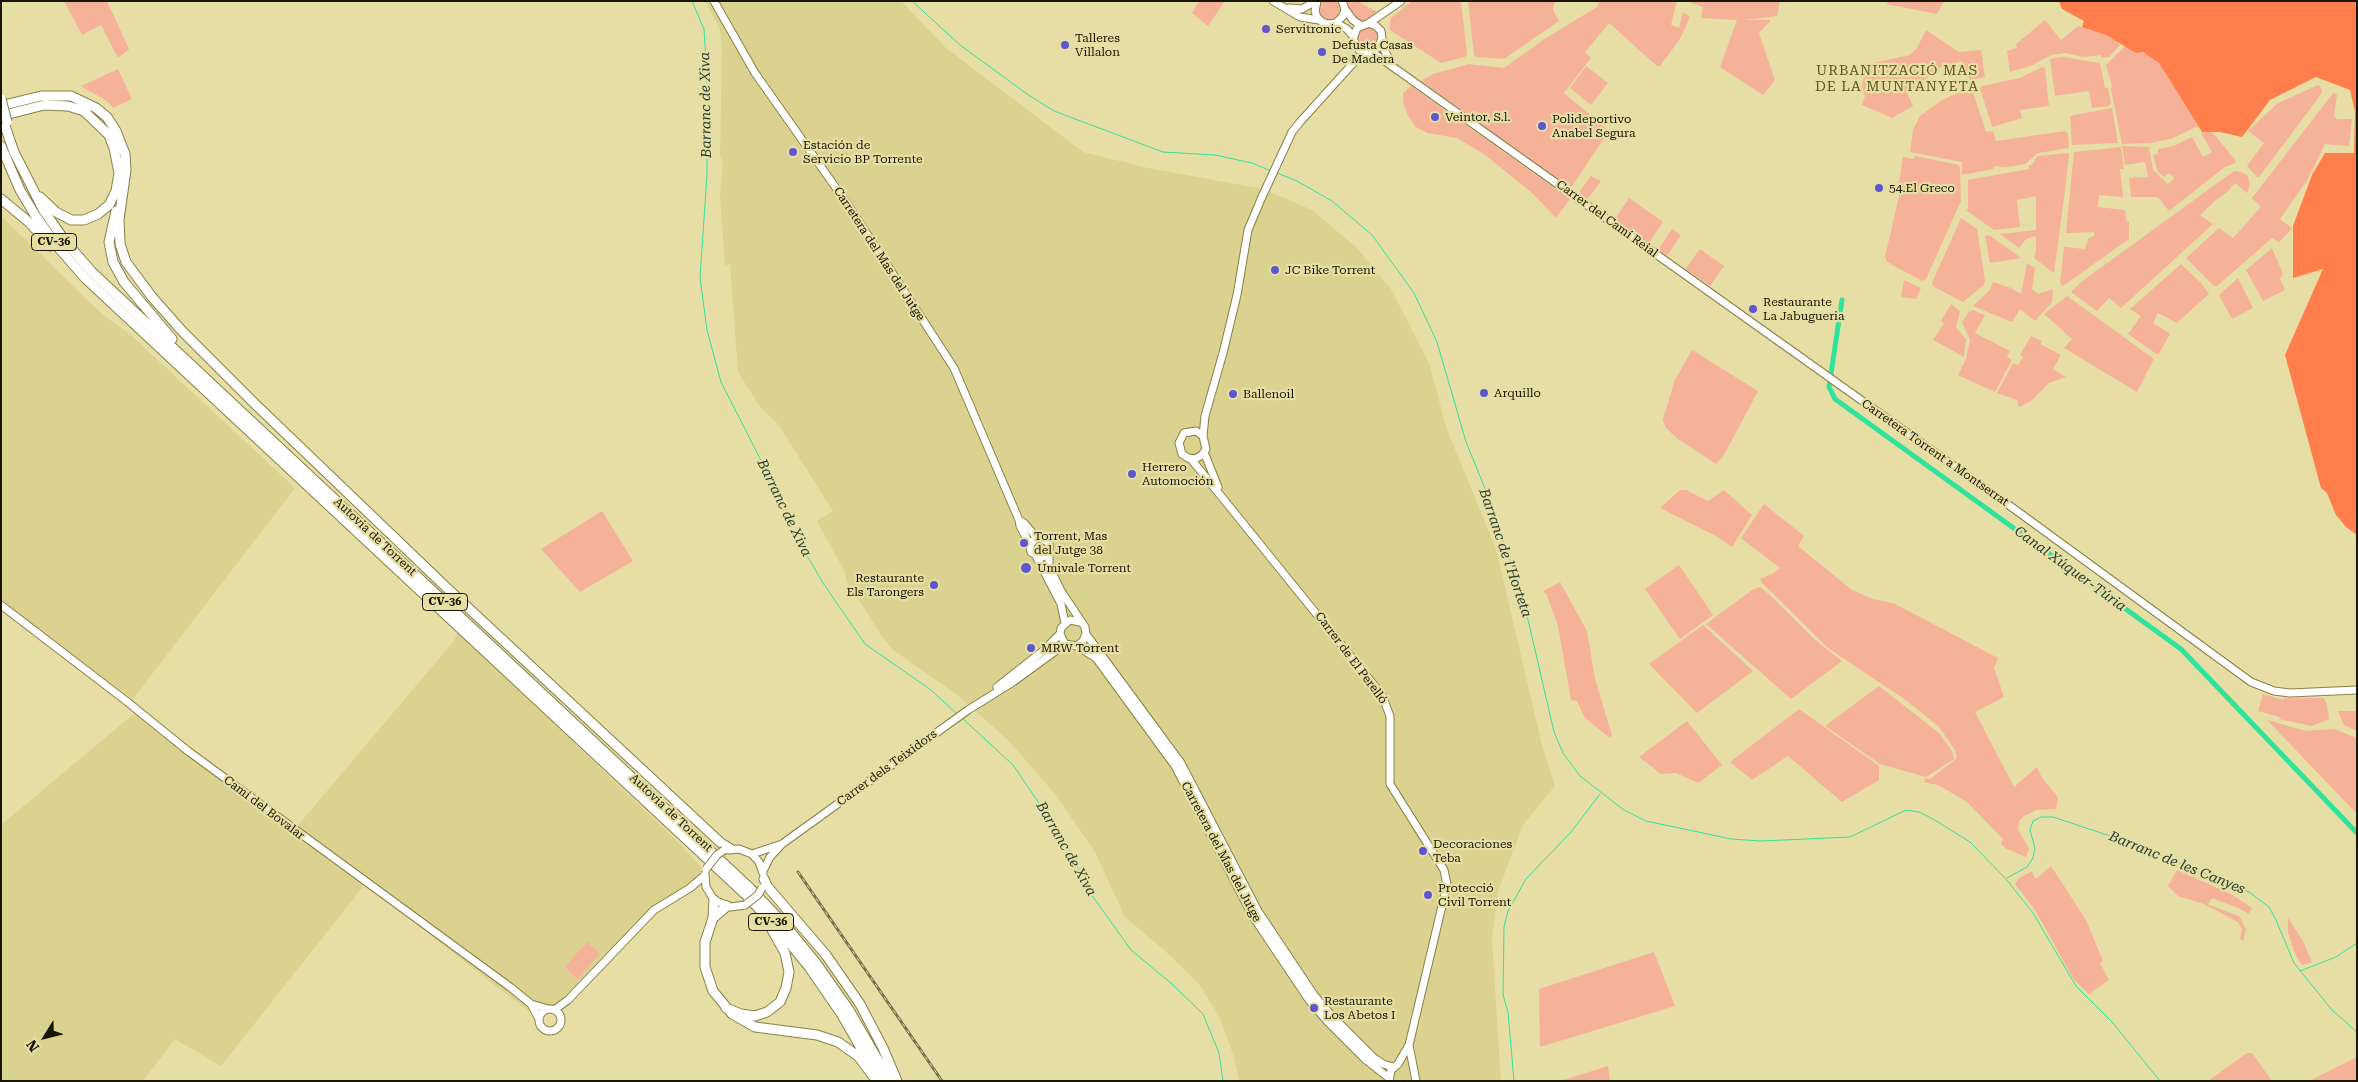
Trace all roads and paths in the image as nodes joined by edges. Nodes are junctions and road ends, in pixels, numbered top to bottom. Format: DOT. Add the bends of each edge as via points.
graph roads {
  1 [pos="714,1"];
  2 [pos="1273,1"];
  3 [pos="1317,1"];
  4 [pos="1342,1"];
  5 [pos="1401,1"];
  6 [pos="1284,7"];
  7 [pos="1345,9"];
  8 [pos="1383,15"];
  9 [pos="1319,20"];
  10 [pos="1336,23"];
  11 [pos="1369,23"];
  12 [pos="1360,25"];
  13 [pos="1379,29"];
  14 [pos="1353,36"];
  15 [pos="1382,43"];
  16 [pos="1355,46"];
  17 [pos="1370,52"];
  18 [pos="1392,66"];
  19 [pos="1349,68"];
  20 [pos="1,99"];
  21 [pos="1,106"];
  22 [pos="4,118"];
  23 [pos="1,146"];
  24 [pos="126,170"];
  25 [pos="1,198"];
  26 [pos="130,322"];
  27 [pos="1823,373"];
  28 [pos="244,415"];
  29 [pos="1205,416"];
  30 [pos="1191,431"];
  31 [pos="1203,436"];
  32 [pos="1204,452"];
  33 [pos="1191,459"];
  34 [pos="1221,494"];
  35 [pos="1019,520"];
  36 [pos="1037,538"];
  37 [pos="1030,545"];
  38 [pos="1048,554"];
  39 [pos="1037,558"];
  40 [pos="1,605"];
  41 [pos="1080,622"];
  42 [pos="1065,623"];
  43 [pos="1060,634"];
  44 [pos="1086,634"];
  45 [pos="1066,644"];
  46 [pos="1078,646"];
  47 [pos="2357,690"];
  48 [pos="992,693"];
  49 [pos="631,789"];
  50 [pos="782,844"];
  51 [pos="728,849"];
  52 [pos="752,854"];
  53 [pos="705,872"];
  54 [pos="763,879"];
  55 [pos="690,888"];
  56 [pos="711,896"];
  57 [pos="728,906"];
  58 [pos="713,918"];
  59 [pos="568,1000"];
  60 [pos="531,1004"];
  61 [pos="726,1008"];
  62 [pos="551,1010"];
  63 [pos="561,1016"];
  64 [pos="539,1019"];
  65 [pos="1409,1045"];
  66 [pos="1396,1065"];
  67 [pos="1412,1067"];
  68 [pos="1389,1079"];
  69 [pos="875,1081"];
  70 [pos="880,1081"];
  71 [pos="890,1081"];
  72 [pos="897,1081"];
  73 [pos="1416,1081"];
  1 -- 35 [label="street, Carretera del Mas del Jutge" via="755,73 848,205 955,370"];
  2 -- 6 [label="street"];
  3 -- 6 [label="street" via="1302,9"];
  3 -- 9 [label="street" via="1315,12"];
  4 -- 7 [label="street"];
  5 -- 8 [label="street"];
  6 -- 9 [label="street" via="1300,17"];
  7 -- 10 [label="street"];
  7 -- 12 [label="street"];
  8 -- 11 [label="street"];
  8 -- 13 [label="street"];
  9 -- 10 [label="street"];
  10 -- 14 [label="street" via="1348,29"];
  11 -- 12 [label="street"];
  11 -- 13 [label="street"];
  12 -- 14 [label="street"];
  13 -- 15 [label="street"];
  14 -- 16 [label="street"];
  15 -- 17 [label="street"];
  15 -- 18 [label="street" via="1382,50"];
  16 -- 17 [label="street"];
  16 -- 19 [label="street"];
  17 -- 18 [label="street, Carrer del Camí Reial"];
  17 -- 19 [label="street"];
  18 -- 27 [label="street, Carrer del Camí Reial"];
  19 -- 29 [label="street" via="1300,122 1285,146 1248,230 1237,295"];
  20 -- 22 [label="highway, bridge"];
  21 -- 24 [label="highway" via="41,96 71,96 96,108 116,131"];
  22 -- 22 [label="highway" via="44,106 68,106 84,111 108,135 118,164 116,191 109,205 84,220 71,220 56,212 33,185"];
  22 -- 28 [label="highway, Autovia de Torrent / CV-36" via="14,152 30,186 65,241 92,272"];
  23 -- 26 [label="highway, Autovia de Torrent / CV-36" via="20,190 57,246"];
  24 -- 28 [label="highway" via="109,242 113,262 124,282 157,324 232,398"];
  24 -- 51 [label="highway" via="119,220 120,244 126,262 182,331 448,590"];
  25 -- 26 [label="highway" via="30,223 116,313"];
  26 -- 49 [label="highway, Autovia de Torrent / CV-36"];
  27 -- 47 [label="street, Carretera Torrent a Montserrat" via="2251,682 2290,693"];
  28 -- 71 [label="highway, Autovia de Torrent / CV-36" via="786,924 849,1010"];
  29 -- 30 [label="street"];
  29 -- 31 [label="street"];
  30 -- 31 [label="street"];
  30 -- 33 [label="street" via="1181,436 1178,446 1182,454"];
  31 -- 32 [label="street"];
  32 -- 33 [label="street"];
  32 -- 34 [label="street, Carrer de El Perelló"];
  33 -- 34 [label="street, Carrer de El Perelló"];
  34 -- 65 [label="street, Carrer de El Perelló" via="1388,706 1390,784 1440,863 1447,885"];
  35 -- 36 [label="street, Carretera del Mas del Jutge"];
  35 -- 37 [label="street, Carretera del Mas del Jutge"];
  36 -- 37 [label="street"];
  36 -- 38 [label="street" via="1044,538 1049,543"];
  37 -- 39 [label="street"];
  38 -- 39 [label="street"];
  38 -- 41 [label="street" via="1053,574"];
  39 -- 42 [label="street" via="1061,604"];
  40 -- 60 [label="street, Camí del Bovalar" via="188,751"];
  41 -- 42 [label="street"];
  41 -- 44 [label="street"];
  42 -- 43 [label="street"];
  43 -- 45 [label="street"];
  43 -- 48 [label="street, Carrer dels Teixidors"];
  44 -- 46 [label="street"];
  44 -- 66 [label="street, Carretera del Mas del Jutge" via="1181,762 1258,911 1314,995 1374,1058 1383,1064"];
  45 -- 46 [label="street"];
  45 -- 48 [label="street, Carrer dels Teixidors"];
  46 -- 68 [label="street, Carretera del Mas del Jutge" via="1096,658 1175,766 1252,915 1309,1000 1366,1060"];
  48 -- 50 [label="street, Carrer dels Teixidors"];
  49 -- 61 [label="highway" via="742,897 774,932 785,953 788,972 780,1002 768,1012 755,1016"];
  49 -- 70 [label="highway, Autovia de Torrent / CV-36" via="696,847 778,929 842,1015"];
  50 -- 52 [label="street, Carrer dels Teixidors"];
  50 -- 54 [label="street, Carrer dels Teixidors" via="770,857"];
  51 -- 52 [label="street"];
  51 -- 53 [label="street, bridge" via="716,854"];
  52 -- 54 [label="street" via="759,862"];
  53 -- 55 [label="street"];
  53 -- 56 [label="street"];
  54 -- 57 [label="street, bridge" via="758,895 745,905"];
  54 -- 72 [label="highway" via="826,955 860,1004"];
  55 -- 56 [label="street"];
  55 -- 59 [label="street" via="645,918"];
  56 -- 57 [label="street"];
  56 -- 58 [label="highway"];
  57 -- 58 [label="highway"];
  58 -- 61 [label="highway" via="705,942 705,967 713,991"];
  59 -- 62 [label="street"];
  59 -- 63 [label="street"];
  60 -- 62 [label="street, Camí del Bovalar"];
  60 -- 64 [label="street, Camí del Bovalar"];
  61 -- 69 [label="highway" via="755,1028 817,1035 838,1042 858,1056"];
  62 -- 63 [label="street"];
  62 -- 64 [label="street" via="542,1013"];
  63 -- 64 [label="street" via="560,1026 551,1031 542,1027"];
  65 -- 66 [label="street"];
  65 -- 67 [label="street"];
  66 -- 67 [label="street, Carretera del Mas del Jutge"];
  66 -- 68 [label="street"];
  67 -- 73 [label="street"];
}
